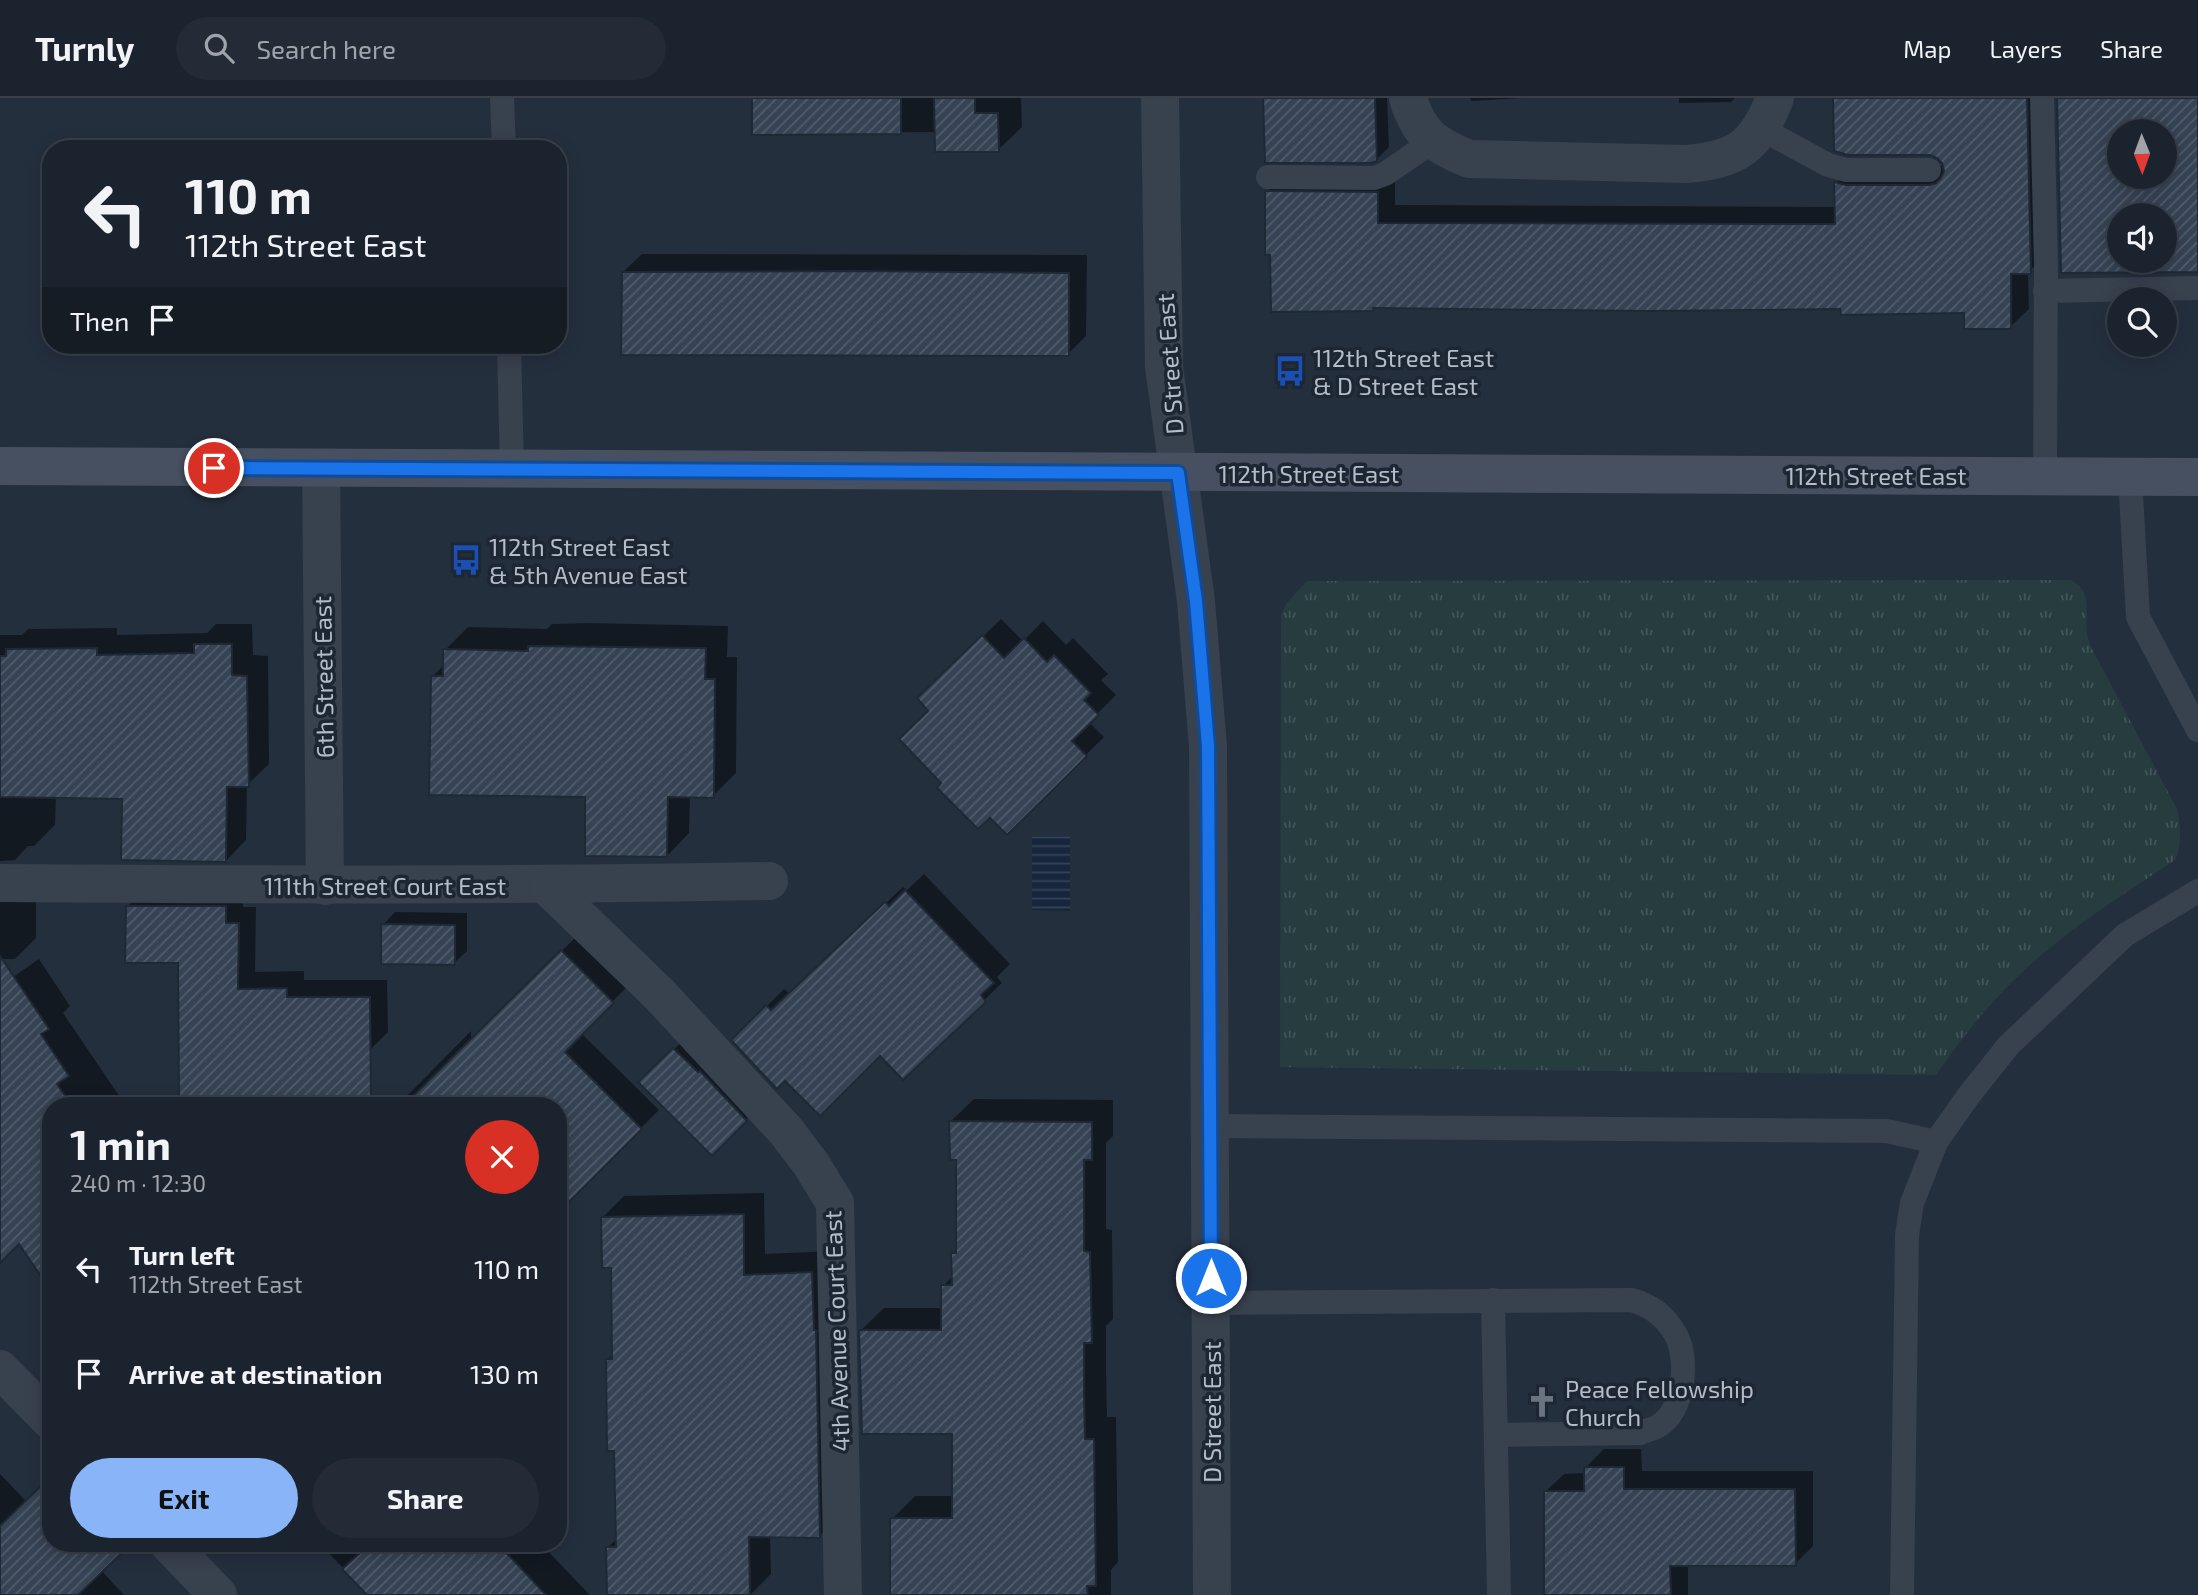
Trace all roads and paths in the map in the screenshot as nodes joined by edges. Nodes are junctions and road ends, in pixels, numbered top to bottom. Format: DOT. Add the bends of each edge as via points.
graph roads {
  1 [pos="502,98"];
  2 [pos="1160,98"];
  3 [pos="1408,98"];
  4 [pos="2042,98"];
  5 [pos="1768,113"];
  6 [pos="504,140"];
  7 [pos="1433,141"];
  8 [pos="1929,170"];
  9 [pos="1268,177"];
  10 [pos="2198,288"];
  11 [pos="2045,292"];
  12 [pos="509,354"];
  13 [pos="0,466"];
  14 [pos="321,469"];
  15 [pos="512,470"];
  16 [pos="1178,473"];
  17 [pos="2045,476"];
  18 [pos="2130,476"];
  19 [pos="2198,477"];
  20 [pos="2198,730"];
  21 [pos="769,881"];
  22 [pos="0,883"];
  23 [pos="326,886"];
  24 [pos="547,886"];
  25 [pos="2198,891"];
  26 [pos="1210,1126"];
  27 [pos="1936,1142"];
  28 [pos="1493,1300"];
  29 [pos="1211,1303"];
  30 [pos="0,1369"];
  31 [pos="42,1412"];
  32 [pos="1497,1435"];
  33 [pos="177,1552"];
  34 [pos="218,1595"];
  35 [pos="843,1595"];
  36 [pos="1212,1595"];
  37 [pos="1499,1595"];
  38 [pos="1902,1595"];
  1 -- 6 [label="lane"];
  2 -- 16 [label="street, D Street East" via="1164,367"];
  3 -- 7 [label="street" via="1414,117"];
  4 -- 11 [label="lane"];
  5 -- 7 [label="street" via="1750,142 1712,162 1469,159"];
  5 -- 8 [label="lane" via="1828,165 1846,170"];
  7 -- 9 [label="lane" via="1374,178"];
  10 -- 11 [label="lane"];
  11 -- 17 [label="lane"];
  12 -- 15 [label="lane"];
  13 -- 14 [label="main road, 112th Street East"];
  14 -- 15 [label="main road, 112th Street East"];
  14 -- 23 [label="street, 6th Street East"];
  15 -- 16 [label="main road, 112th Street East"];
  16 -- 17 [label="main road, 112th Street East"];
  16 -- 26 [label="street, D Street East" via="1196,601 1208,746"];
  17 -- 18 [label="main road, 112th Street East"];
  18 -- 19 [label="main road, 112th Street East"];
  18 -- 20 [label="lane" via="2138,617"];
  21 -- 24 [label="street, 111th Street Court East"];
  22 -- 23 [label="street, 111th Street Court East"];
  23 -- 24 [label="street, 111th Street Court East"];
  24 -- 35 [label="street, 4th Avenue Court East" via="659,994 786,1131 835,1203"];
  25 -- 27 [label="lane" via="2126,935 2008,1046"];
  26 -- 27 [label="lane" via="1887,1131"];
  26 -- 29 [label="street, D Street East"];
  27 -- 38 [label="lane" via="1912,1203 1906,1235"];
  28 -- 29 [label="lane"];
  28 -- 32 [label="lane"];
  28 -- 32 [label="lane" via="1631,1300 1648,1305 1677,1337 1682,1362 1682,1390 1674,1408 1660,1425 1640,1433"];
  29 -- 36 [label="street, D Street East"];
  30 -- 31 [label="street"];
  32 -- 37 [label="lane"];
  33 -- 34 [label="street"];
}
